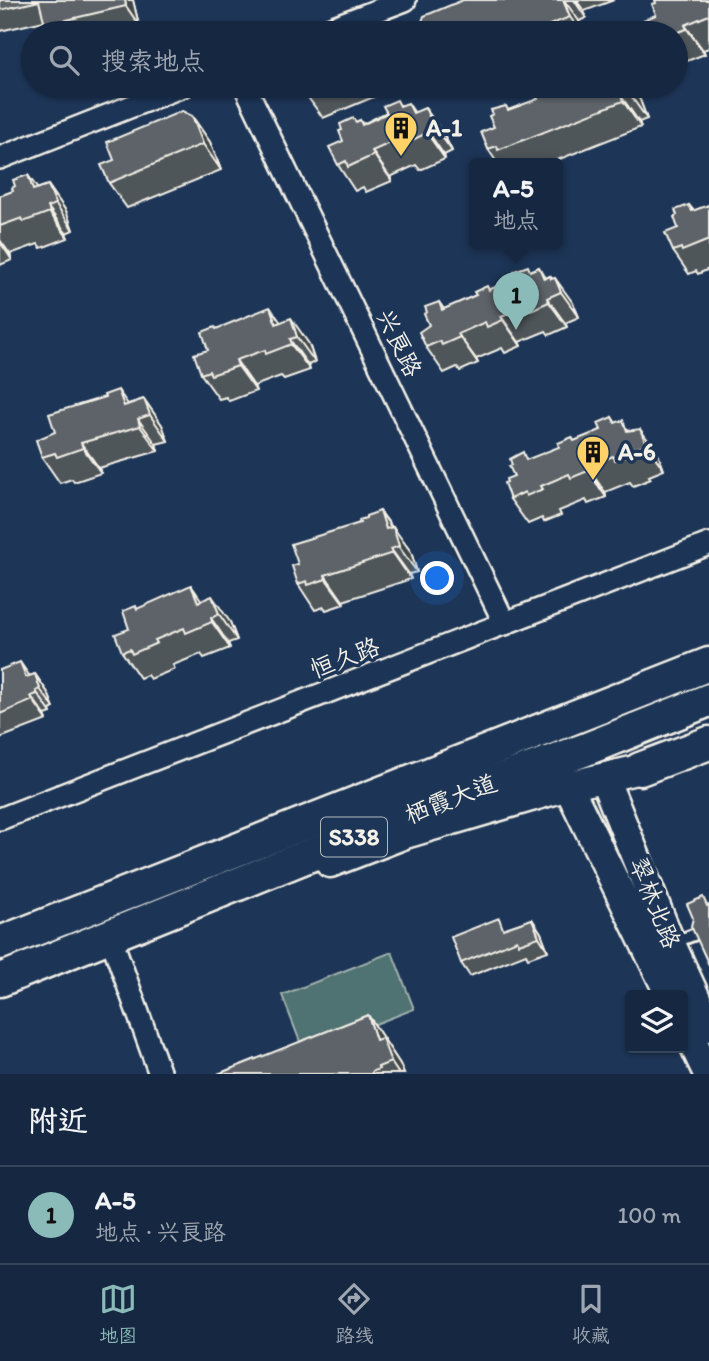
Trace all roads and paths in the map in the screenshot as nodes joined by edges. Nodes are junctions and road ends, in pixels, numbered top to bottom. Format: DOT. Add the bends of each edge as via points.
graph roads {
  1 [pos="405,0"];
  2 [pos="350,21"];
  3 [pos="152,98"];
  4 [pos="251,98"];
  5 [pos="0,158"];
  6 [pos="709,544"];
  7 [pos="505,624"];
  8 [pos="709,640"];
  9 [pos="709,663"];
  10 [pos="709,700"];
  11 [pos="709,743"];
  12 [pos="709,757"];
  13 [pos="640,769"];
  14 [pos="604,778"];
  15 [pos="568,786"];
  16 [pos="321,816"];
  17 [pos="0,819"];
  18 [pos="704,935"];
  19 [pos="0,943"];
  20 [pos="671,944"];
  21 [pos="115,949"];
  22 [pos="0,980"];
  23 [pos="668,990"];
  24 [pos="0,997"];
  25 [pos="709,1027"];
  26 [pos="688,1032"];
  27 [pos="160,1074"];
  28 [pos="708,1074"];
  1 -- 2 [label="street"];
  3 -- 5 [label="street"];
  4 -- 7 [label="street, 兴良路"];
  6 -- 7 [label="street, 恒久路"];
  7 -- 17 [label="street, 恒久路"];
  8 -- 16 [label="main road" via="492,727"];
  9 -- 16 [label="main road, 栖霞大道 / S338"];
  10 -- 22 [label="main road, 栖霞大道 / S338" via="461,794"];
  11 -- 13 [label="main road"];
  12 -- 13 [label="main road"];
  13 -- 14 [label="street"];
  14 -- 15 [label="street"];
  14 -- 20 [label="street, 翠林北路"];
  15 -- 21 [label="street" via="405,834"];
  15 -- 23 [label="street, 翠林北路"];
  16 -- 19 [label="main road, 栖霞大道 / S338"];
  18 -- 20 [label="lane"];
  20 -- 25 [label="street, 翠林北路"];
  21 -- 24 [label="street"];
  21 -- 27 [label="street"];
  26 -- 28 [label="street"];
}
